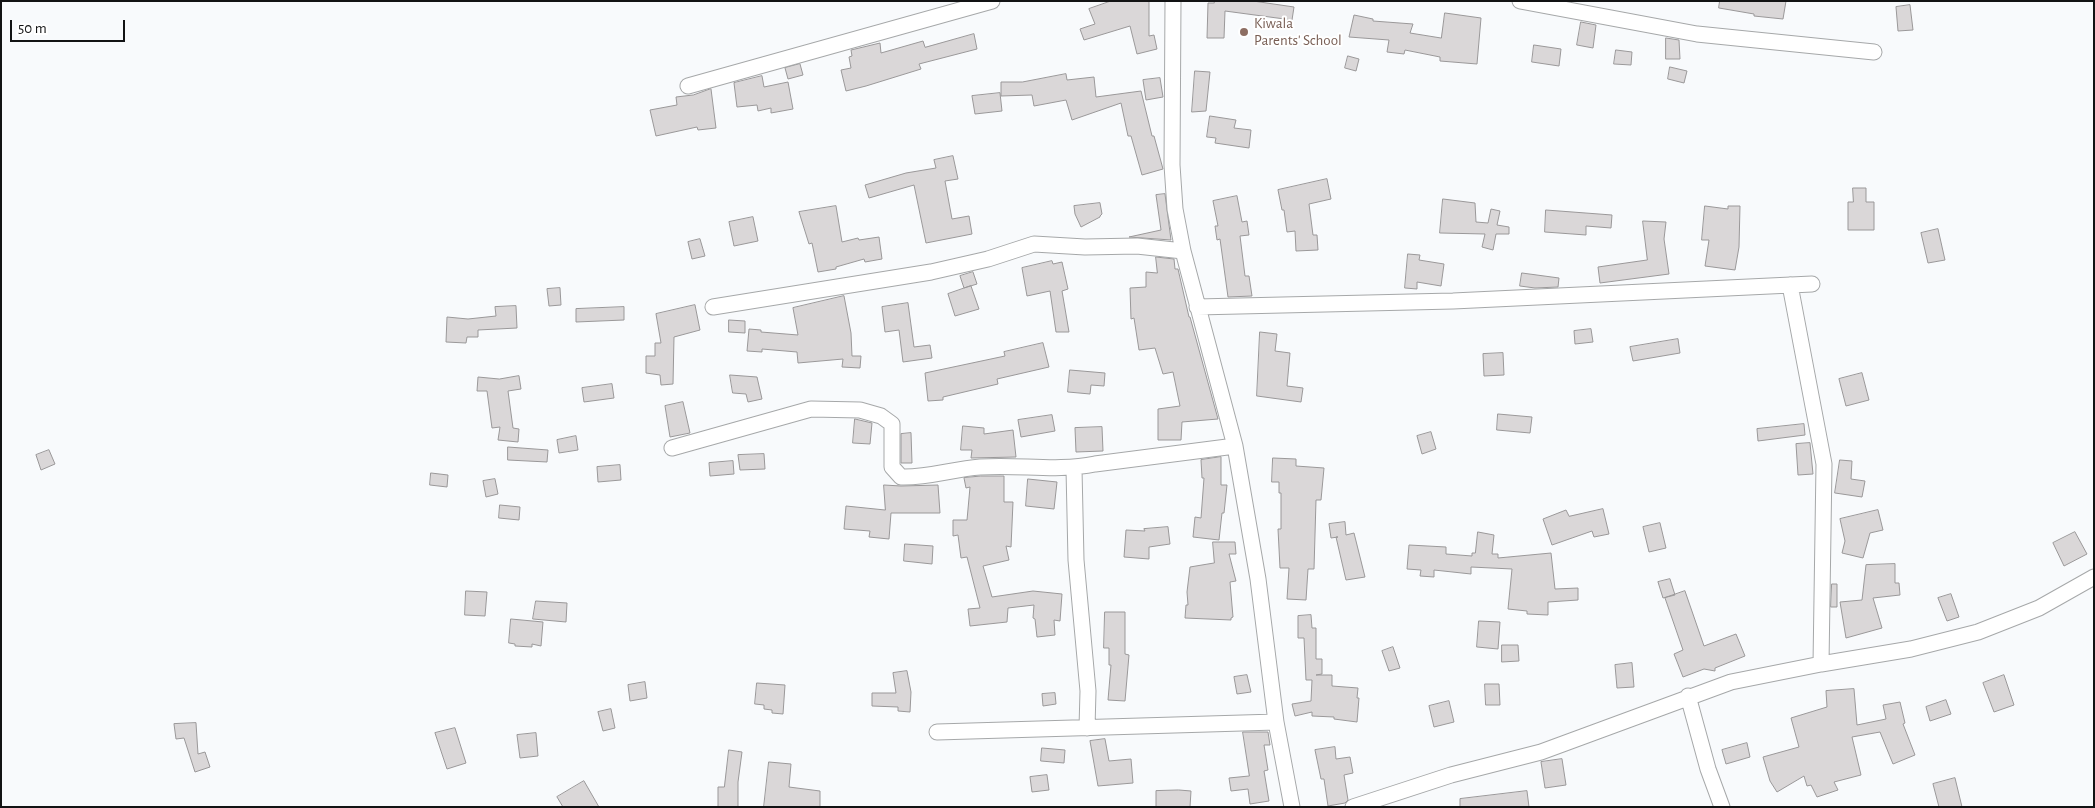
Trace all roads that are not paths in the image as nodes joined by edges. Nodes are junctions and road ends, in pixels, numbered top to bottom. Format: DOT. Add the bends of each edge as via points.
graph roads {
  1 [pos="992,1"];
  2 [pos="1173,1"];
  3 [pos="1520,1"];
  4 [pos="1874,52"];
  5 [pos="688,86"];
  6 [pos="1182,251"];
  7 [pos="1812,284"];
  8 [pos="1790,285"];
  9 [pos="714,306"];
  10 [pos="1197,308"];
  11 [pos="1235,446"];
  12 [pos="672,448"];
  13 [pos="1074,469"];
  14 [pos="2094,576"];
  15 [pos="1820,664"];
  16 [pos="1688,696"];
  17 [pos="1276,722"];
  18 [pos="1087,728"];
  19 [pos="937,732"];
  20 [pos="1292,807"];
  21 [pos="1353,807"];
  22 [pos="1722,807"];
  1 -- 5 [label="street"];
  2 -- 6 [label="street" via="1172,165"];
  3 -- 4 [label="street" via="1698,34"];
  6 -- 9 [label="street" via="1137,246 1034,244 932,272"];
  6 -- 10 [label="street"];
  7 -- 8 [label="street"];
  8 -- 10 [label="street" via="1453,301"];
  8 -- 15 [label="street" via="1824,464"];
  10 -- 11 [label="street"];
  11 -- 13 [label="street"];
  11 -- 17 [label="street" via="1258,579"];
  12 -- 13 [label="street" via="810,409 860,410 881,416 892,424 892,467 901,477 932,476 984,467"];
  13 -- 18 [label="street" via="1078,577 1088,692"];
  14 -- 15 [label="street" via="2039,608 1978,632 1911,649"];
  15 -- 16 [label="street" via="1731,682"];
  16 -- 21 [label="street" via="1541,752 1451,775"];
  16 -- 22 [label="street"];
  17 -- 18 [label="street"];
  17 -- 20 [label="street"];
  18 -- 19 [label="street"];
}
